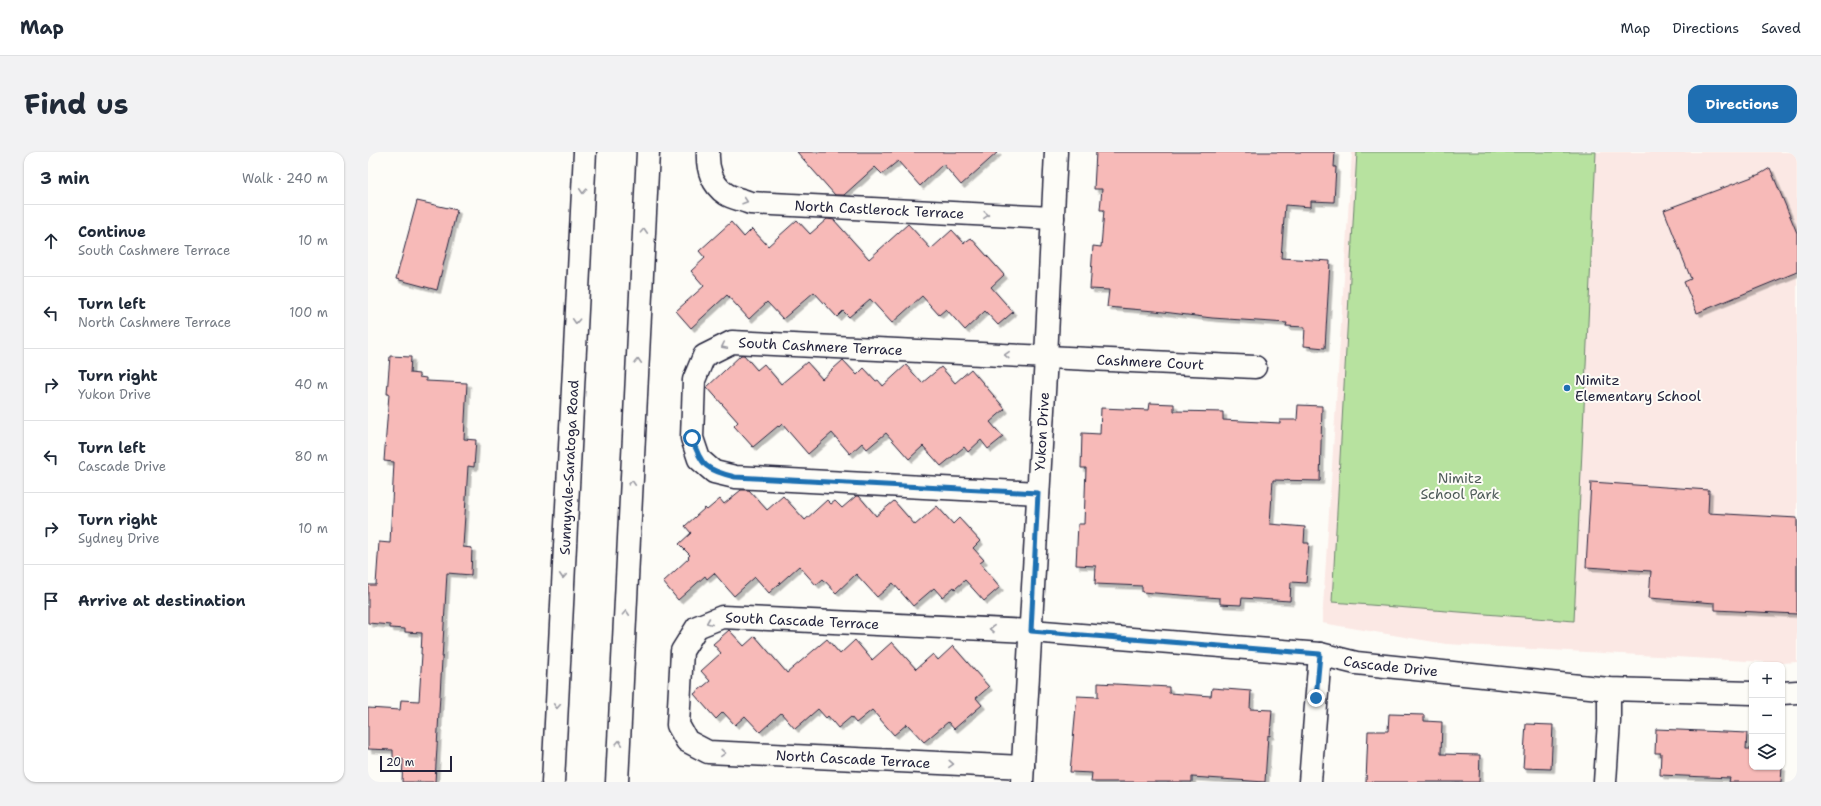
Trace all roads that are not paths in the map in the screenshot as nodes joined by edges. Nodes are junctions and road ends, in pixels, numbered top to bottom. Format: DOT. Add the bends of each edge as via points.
graph roads {
  1 [pos="585,152"];
  2 [pos="648,152"];
  3 [pos="708,152"];
  4 [pos="1056,152"];
  5 [pos="1053,218"];
  6 [pos="1046,356"];
  7 [pos="1255,367"];
  8 [pos="1038,493"];
  9 [pos="1031,631"];
  10 [pos="1320,654"];
  11 [pos="1609,689"];
  12 [pos="1797,692"];
  13 [pos="1785,693"];
  14 [pos="1749,694"];
  15 [pos="687,741"];
  16 [pos="1022,774"];
  17 [pos="553,782"];
  18 [pos="617,782"];
  19 [pos="1310,782"];
  20 [pos="1605,782"];
  1 -- 17 [label="street, Sunnyvale-Saratoga Road, one-way"];
  18 -- 2 [label="street, one-way"];
  3 -- 5 [label="street, North Castlerock Terrace, one-way" via="713,180 726,194 750,203"];
  4 -- 5 [label="street, Yukon Drive"];
  5 -- 6 [label="street, Yukon Drive"];
  6 -- 7 [label="street, Cashmere Court"];
  6 -- 8 [label="street, Yukon Drive"];
  6 -- 8 [label="street, South Cashmere Terrace, one-way" via="732,342 704,356 694,380 692,438 699,459 714,472 735,477"];
  8 -- 9 [label="street, Yukon Drive"];
  9 -- 10 [label="street, Cascade Drive"];
  9 -- 15 [label="street, South Cascade Terrace, one-way" via="722,617 697,627 682,650 678,724"];
  9 -- 16 [label="street, Yukon Drive"];
  10 -- 11 [label="street, Cascade Drive" via="1356,663"];
  10 -- 19 [label="street"];
  11 -- 14 [label="street, Cascade Drive"];
  11 -- 20 [label="street"];
  12 -- 13 [label="street"];
  15 -- 16 [label="street, North Cascade Terrace, one-way" via="708,752"];
}
